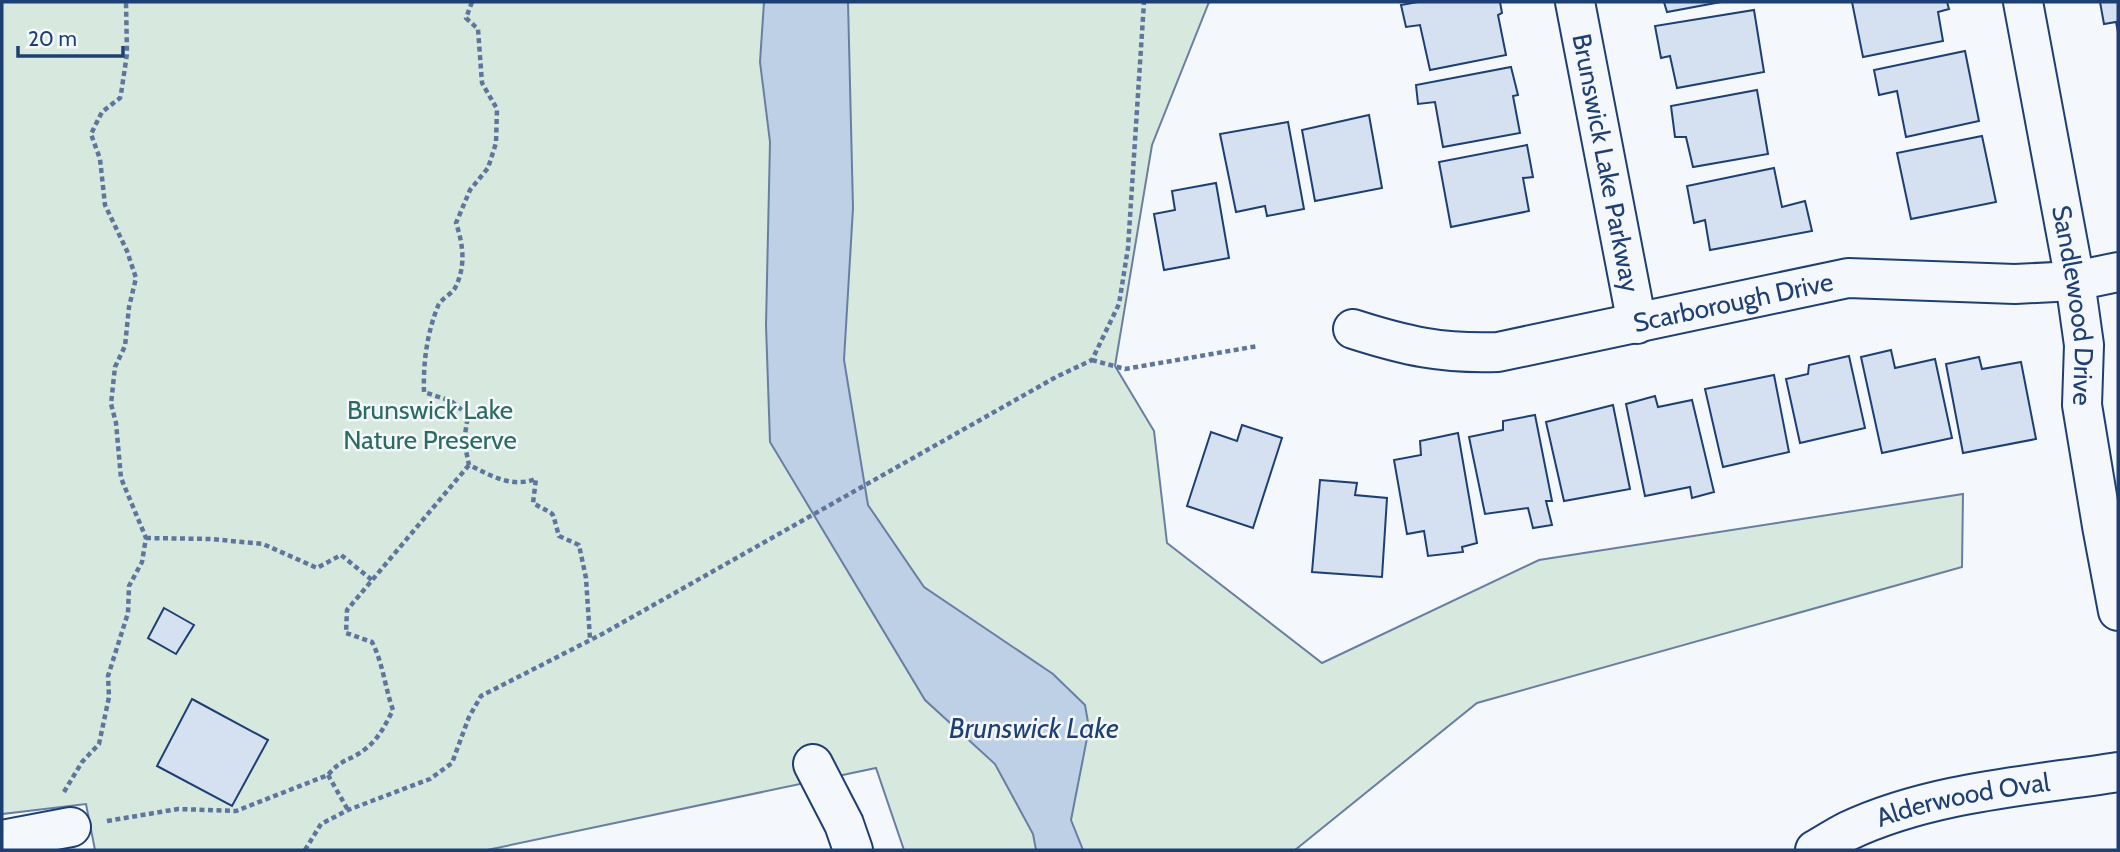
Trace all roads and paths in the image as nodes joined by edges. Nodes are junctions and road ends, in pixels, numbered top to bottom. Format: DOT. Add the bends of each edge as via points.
graph roads {
  1 [pos="126,2"];
  2 [pos="472,2"];
  3 [pos="1144,2"];
  4 [pos="1575,2"];
  5 [pos="2023,2"];
  6 [pos="2118,272"];
  7 [pos="2075,281"];
  8 [pos="1637,324"];
  9 [pos="1353,329"];
  10 [pos="1258,346"];
  11 [pos="1092,360"];
  12 [pos="469,465"];
  13 [pos="146,538"];
  14 [pos="372,580"];
  15 [pos="2118,611"];
  16 [pos="590,639"];
  17 [pos="813,764"];
  18 [pos="2118,772"];
  19 [pos="328,775"];
  20 [pos="348,810"];
  21 [pos="66,812"];
  22 [pos="2,840"];
  23 [pos="306,850"];
  24 [pos="853,850"];
  25 [pos="1815,850"];
  1 -- 13 [label="path" via="127,54 120,98 102,112 91,134 100,159 105,205 136,278 111,404 121,478"];
  2 -- 12 [label="path" via="466,18 478,29 482,83 497,109 496,143 488,168 470,190 456,223 463,243 462,267 456,287 439,303 425,347 424,384 424,392 451,401 468,415 464,441"];
  3 -- 11 [label="path" via="1128,248 1119,304"];
  4 -- 8 [label="street, Brunswick Lake Parkway"];
  5 -- 7 [label="street, Sandlewood Drive"];
  6 -- 7 [label="street, Scarborough Drive"];
  7 -- 8 [label="street, Scarborough Drive" via="2015,284 1848,278"];
  7 -- 15 [label="street, Sandlewood Drive" via="2084,345 2082,405"];
  8 -- 9 [label="street, Scarborough Drive" via="1498,352 1464,353 1409,346"];
  10 -- 11 [label="path" via="1125,369"];
  11 -- 16 [label="path"];
  12 -- 14 [label="path"];
  12 -- 16 [label="path" via="511,483 536,479 533,503 553,512 559,536 579,545"];
  13 -- 14 [label="path" via="263,544 317,568 341,555"];
  13 -- 21 [label="path" via="142,562 129,586 128,612 108,676 109,697 99,744 82,762"];
  14 -- 19 [label="path" via="347,610 346,633 372,642 393,710 382,734"];
  16 -- 20 [label="path" via="481,696 452,763 430,779"];
  17 -- 24 [label="street"];
  18 -- 25 [label="street, Alderwood Oval" via="1905,809"];
  19 -- 20 [label="path"];
  19 -- 21 [label="path" via="236,811"];
  20 -- 23 [label="path" via="321,824"];
  21 -- 22 [label="street"];
}
